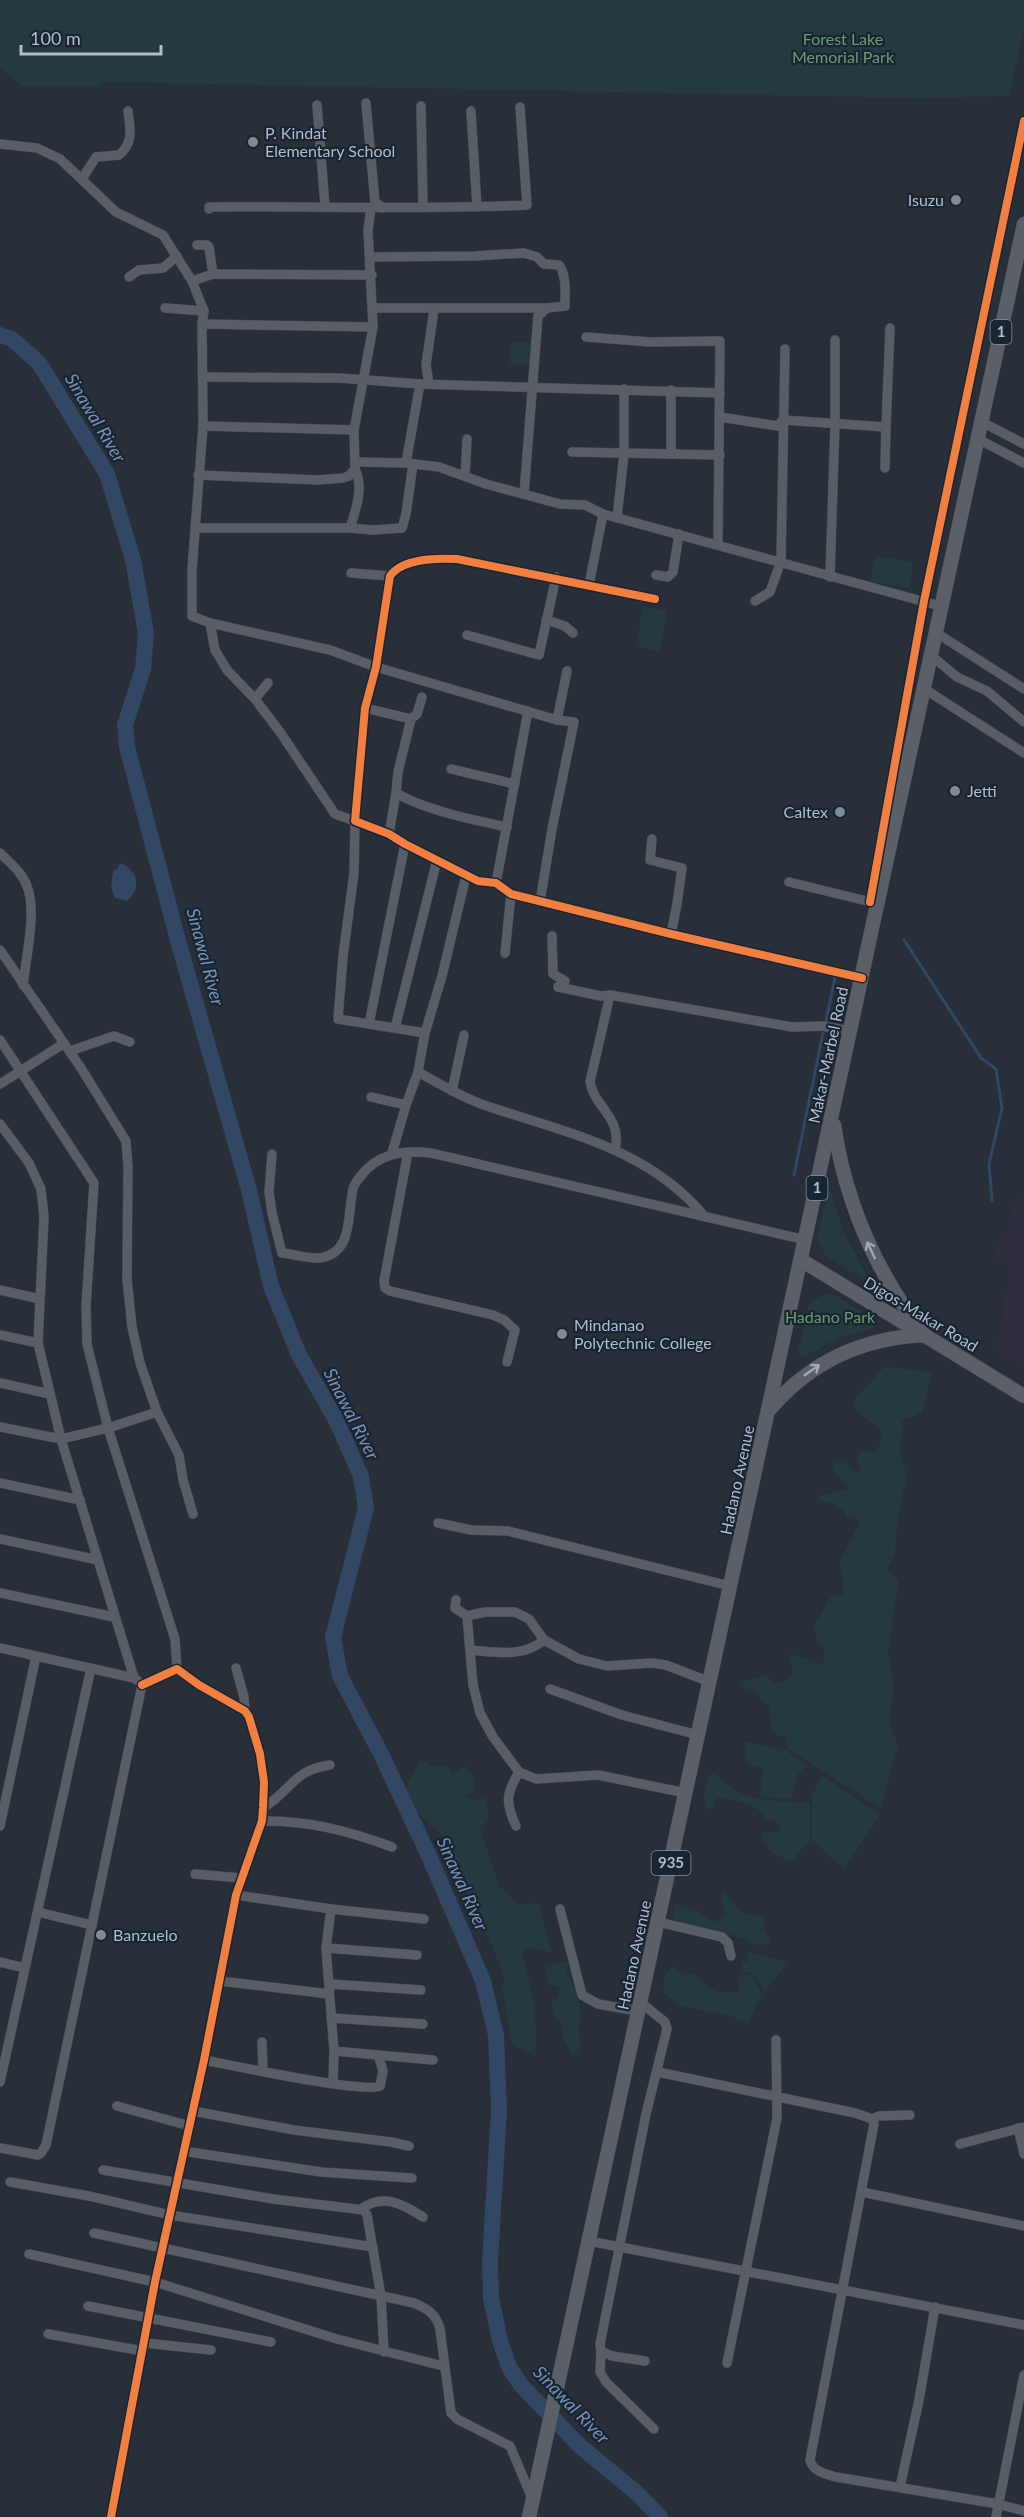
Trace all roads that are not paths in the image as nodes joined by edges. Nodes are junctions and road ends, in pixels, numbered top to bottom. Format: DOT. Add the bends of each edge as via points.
graph roads {
  1 [pos="366,103"];
  2 [pos="317,105"];
  3 [pos="422,106"];
  4 [pos="520,107"];
  5 [pos="128,111"];
  6 [pos="471,111"];
  7 [pos="1024,121"];
  8 [pos="0,144"];
  9 [pos="82,179"];
  10 [pos="325,206"];
  11 [pos="423,207"];
  12 [pos="477,207"];
  13 [pos="371,208"];
  14 [pos="383,208"];
  15 [pos="209,209"];
  16 [pos="1024,224"];
  17 [pos="197,245"];
  18 [pos="177,256"];
  19 [pos="371,257"];
  20 [pos="1019,270"];
  21 [pos="213,274"];
  22 [pos="372,275"];
  23 [pos="129,277"];
  24 [pos="192,281"];
  25 [pos="165,308"];
  26 [pos="373,308"];
  27 [pos="547,308"];
  28 [pos="434,309"];
  29 [pos="204,311"];
  30 [pos="202,324"];
  31 [pos="373,327"];
  32 [pos="890,328"];
  33 [pos="586,337"];
  34 [pos="836,340"];
  35 [pos="785,349"];
  36 [pos="202,376"];
  37 [pos="362,379"];
  38 [pos="425,384"];
  39 [pos="532,386"];
  40 [pos="624,389"];
  41 [pos="671,390"];
  42 [pos="720,393"];
  43 [pos="720,417"];
  44 [pos="783,420"];
  45 [pos="982,422"];
  46 [pos="835,423"];
  47 [pos="203,426"];
  48 [pos="886,427"];
  49 [pos="354,430"];
  50 [pos="467,439"];
  51 [pos="978,440"];
  52 [pos="1024,444"];
  53 [pos="572,452"];
  54 [pos="624,454"];
  55 [pos="671,454"];
  56 [pos="720,455"];
  57 [pos="1024,463"];
  58 [pos="409,464"];
  59 [pos="356,466"];
  60 [pos="885,468"];
  61 [pos="198,475"];
  62 [pos="465,476"];
  63 [pos="524,494"];
  64 [pos="603,514"];
  65 [pos="617,518"];
  66 [pos="196,528"];
  67 [pos="350,528"];
  68 [pos="679,534"];
  69 [pos="718,544"];
  70 [pos="780,561"];
  71 [pos="351,573"];
  72 [pos="656,575"];
  73 [pos="390,576"];
  74 [pos="556,577"];
  75 [pos="830,578"];
  76 [pos="588,585"];
  77 [pos="654,599"];
  78 [pos="924,601"];
  79 [pos="755,602"];
  80 [pos="940,606"];
  81 [pos="546,620"];
  82 [pos="210,623"];
  83 [pos="935,632"];
  84 [pos="573,633"];
  85 [pos="467,635"];
  86 [pos="931,650"];
  87 [pos="376,667"];
  88 [pos="567,671"];
  89 [pos="268,683"];
  90 [pos="923,688"];
  91 [pos="1024,689"];
  92 [pos="422,697"];
  93 [pos="255,699"];
  94 [pos="365,708"];
  95 [pos="528,711"];
  96 [pos="411,719"];
  97 [pos="557,720"];
  98 [pos="1024,722"];
  99 [pos="1024,753"];
  100 [pos="451,769"];
  101 [pos="515,784"];
  102 [pos="396,793"];
  103 [pos="355,821"];
  104 [pos="507,827"];
  105 [pos="390,834"];
  106 [pos="652,839"];
  107 [pos="405,844"];
  108 [pos="0,853"];
  109 [pos="437,860"];
  110 [pos="466,876"];
  111 [pos="789,882"];
  112 [pos="496,883"];
  113 [pos="511,894"];
  114 [pos="540,902"];
  115 [pos="874,903"];
  116 [pos="670,934"];
  117 [pos="552,936"];
  118 [pos="0,950"];
  119 [pos="505,952"];
  120 [pos="862,978"];
  121 [pos="23,985"];
  122 [pos="610,995"];
  123 [pos="369,1024"];
  124 [pos="395,1028"];
  125 [pos="851,1030"];
  126 [pos="425,1033"];
  127 [pos="464,1035"];
  128 [pos="0,1040"];
  129 [pos="130,1042"];
  130 [pos="67,1048"];
  131 [pos="20,1071"];
  132 [pos="418,1072"];
  133 [pos="0,1084"];
  134 [pos="452,1090"];
  135 [pos="371,1097"];
  136 [pos="406,1105"];
  137 [pos="832,1116"];
  138 [pos="0,1124"];
  139 [pos="615,1149"];
  140 [pos="408,1152"];
  141 [pos="272,1154"];
  142 [pos="392,1154"];
  143 [pos="705,1217"];
  144 [pos="806,1240"];
  145 [pos="801,1260"];
  146 [pos="0,1290"];
  147 [pos="40,1299"];
  148 [pos="0,1335"];
  149 [pos="925,1335"];
  150 [pos="38,1343"];
  151 [pos="507,1362"];
  152 [pos="0,1383"];
  153 [pos="50,1394"];
  154 [pos="1024,1396"];
  155 [pos="769,1410"];
  156 [pos="157,1412"];
  157 [pos="0,1427"];
  158 [pos="108,1428"];
  159 [pos="61,1439"];
  160 [pos="0,1483"];
  161 [pos="80,1500"];
  162 [pos="193,1514"];
  163 [pos="438,1523"];
  164 [pos="0,1539"];
  165 [pos="98,1560"];
  166 [pos="730,1586"];
  167 [pos="0,1593"];
  168 [pos="456,1600"];
  169 [pos="466,1616"];
  170 [pos="114,1617"];
  171 [pos="544,1640"];
  172 [pos="0,1648"];
  173 [pos="470,1650"];
  174 [pos="36,1656"];
  175 [pos="91,1668"];
  176 [pos="236,1668"];
  177 [pos="177,1669"];
  178 [pos="138,1681"];
  179 [pos="710,1682"];
  180 [pos="550,1689"];
  181 [pos="245,1711"];
  182 [pos="698,1735"];
  183 [pos="330,1765"];
  184 [pos="519,1772"];
  185 [pos="686,1793"];
  186 [pos="263,1808"];
  187 [pos="262,1821"];
  188 [pos="0,1826"];
  189 [pos="516,1826"];
  190 [pos="392,1847"];
  191 [pos="195,1874"];
  192 [pos="241,1878"];
  193 [pos="236,1895"];
  194 [pos="331,1909"];
  195 [pos="560,1909"];
  196 [pos="38,1912"];
  197 [pos="424,1919"];
  198 [pos="658,1922"];
  199 [pos="92,1924"];
  200 [pos="326,1948"];
  201 [pos="417,1955"];
  202 [pos="731,1956"];
  203 [pos="0,1962"];
  204 [pos="25,1968"];
  205 [pos="220,1982"];
  206 [pos="329,1989"];
  207 [pos="421,1990"];
  208 [pos="639,2007"];
  209 [pos="332,2018"];
  210 [pos="423,2024"];
  211 [pos="776,2040"];
  212 [pos="262,2042"];
  213 [pos="334,2052"];
  214 [pos="378,2055"];
  215 [pos="204,2060"];
  216 [pos="433,2060"];
  217 [pos="263,2071"];
  218 [pos="658,2072"];
  219 [pos="0,2082"];
  220 [pos="333,2084"];
  221 [pos="778,2097"];
  222 [pos="117,2106"];
  223 [pos="193,2111"];
  224 [pos="910,2115"];
  225 [pos="872,2118"];
  226 [pos="190,2126"];
  227 [pos="1021,2128"];
  228 [pos="960,2144"];
  229 [pos="409,2146"];
  230 [pos="0,2148"];
  231 [pos="183,2151"];
  232 [pos="1024,2154"];
  233 [pos="102,2170"];
  234 [pos="412,2178"];
  235 [pos="10,2182"];
  236 [pos="176,2182"];
  237 [pos="862,2192"];
  238 [pos="361,2209"];
  239 [pos="170,2215"];
  240 [pos="423,2217"];
  241 [pos="1024,2226"];
  242 [pos="94,2233"];
  243 [pos="589,2241"];
  244 [pos="373,2247"];
  245 [pos="163,2248"];
  246 [pos="620,2248"];
  247 [pos="29,2254"];
  248 [pos="747,2272"];
  249 [pos="155,2282"];
  250 [pos="841,2290"];
  251 [pos="381,2296"];
  252 [pos="88,2306"];
  253 [pos="935,2307"];
  254 [pos="150,2316"];
  255 [pos="1024,2325"];
  256 [pos="48,2334"];
  257 [pos="271,2342"];
  258 [pos="144,2347"];
  259 [pos="212,2350"];
  260 [pos="601,2350"];
  261 [pos="384,2352"];
  262 [pos="645,2361"];
  263 [pos="727,2363"];
  264 [pos="443,2366"];
  265 [pos="1024,2375"];
  266 [pos="654,2429"];
  267 [pos="900,2487"];
  268 [pos="533,2500"];
  269 [pos="998,2504"];
  270 [pos="1024,2511"];
  271 [pos="111,2517"];
  272 [pos="529,2517"];
  273 [pos="996,2517"];
  1 -- 14 [label="street" via="375,202"];
  2 -- 10 [label="street"];
  3 -- 11 [label="street"];
  4 -- 12 [label="street" via="527,205"];
  5 -- 9 [label="street" via="128,146 119,155 96,157"];
  6 -- 12 [label="street"];
  7 -- 78 [label="street"];
  8 -- 9 [label="street" via="46,151"];
  9 -- 18 [label="street" via="116,212 163,235"];
  10 -- 13 [label="street"];
  10 -- 15 [label="street"];
  11 -- 12 [label="street"];
  11 -- 14 [label="street"];
  13 -- 14 [label="street"];
  13 -- 19 [label="street"];
  16 -- 20 [label="main road, Makar-Marbel Road / 1"];
  17 -- 21 [label="street" via="210,247"];
  18 -- 23 [label="street" via="163,268 139,270"];
  18 -- 24 [label="street"];
  19 -- 22 [label="street"];
  19 -- 27 [label="street" via="537,257 544,264 559,265 564,276 565,306"];
  20 -- 45 [label="main road, Makar-Marbel Road / 1"];
  21 -- 22 [label="street"];
  21 -- 24 [label="street"];
  22 -- 26 [label="street"];
  24 -- 29 [label="street"];
  25 -- 29 [label="street"];
  26 -- 28 [label="street"];
  26 -- 31 [label="street"];
  27 -- 28 [label="street"];
  27 -- 39 [label="street" via="538,316"];
  28 -- 38 [label="street"];
  29 -- 30 [label="street"];
  30 -- 31 [label="street"];
  30 -- 36 [label="street"];
  31 -- 37 [label="street"];
  32 -- 48 [label="street"];
  33 -- 42 [label="street" via="650,342 720,341"];
  34 -- 46 [label="street"];
  35 -- 44 [label="street"];
  36 -- 37 [label="street"];
  36 -- 47 [label="street"];
  37 -- 38 [label="street"];
  37 -- 49 [label="street"];
  38 -- 39 [label="street"];
  38 -- 58 [label="street"];
  39 -- 40 [label="street"];
  39 -- 63 [label="street"];
  40 -- 41 [label="street"];
  40 -- 54 [label="street"];
  41 -- 42 [label="street"];
  41 -- 55 [label="street"];
  42 -- 43 [label="street"];
  43 -- 44 [label="street" via="778,426"];
  43 -- 56 [label="street"];
  44 -- 46 [label="street"];
  44 -- 70 [label="street"];
  45 -- 51 [label="main road, Makar-Marbel Road / 1"];
  45 -- 52 [label="street"];
  46 -- 48 [label="street"];
  46 -- 75 [label="street"];
  47 -- 49 [label="street"];
  47 -- 61 [label="street"];
  48 -- 60 [label="street"];
  49 -- 59 [label="street"];
  50 -- 62 [label="street"];
  51 -- 57 [label="street"];
  51 -- 80 [label="main road, Makar-Marbel Road / 1"];
  53 -- 54 [label="street"];
  54 -- 55 [label="street"];
  54 -- 65 [label="street"];
  55 -- 56 [label="street"];
  56 -- 69 [label="street"];
  58 -- 59 [label="street"];
  58 -- 62 [label="street" via="439,467"];
  58 -- 67 [label="street" via="402,528"];
  59 -- 61 [label="street" via="349,476 334,479"];
  59 -- 67 [label="street" via="359,503"];
  61 -- 66 [label="street"];
  62 -- 63 [label="street"];
  63 -- 64 [label="street" via="560,504 585,505"];
  64 -- 65 [label="street"];
  64 -- 76 [label="street"];
  65 -- 68 [label="street"];
  66 -- 67 [label="street"];
  66 -- 82 [label="street" via="192,616"];
  68 -- 69 [label="street"];
  68 -- 72 [label="street" via="673,572 668,577"];
  69 -- 70 [label="street"];
  70 -- 75 [label="street"];
  70 -- 79 [label="street" via="770,592"];
  71 -- 73 [label="street"];
  73 -- 74 [label="street" via="395,569 415,562 445,558"];
  73 -- 87 [label="street"];
  74 -- 76 [label="street"];
  74 -- 81 [label="street"];
  75 -- 78 [label="street"];
  76 -- 77 [label="street"];
  78 -- 80 [label="street"];
  78 -- 115 [label="street"];
  80 -- 83 [label="main road, Makar-Marbel Road / 1"];
  81 -- 84 [label="street"];
  81 -- 85 [label="street" via="539,655"];
  82 -- 87 [label="street" via="330,650"];
  82 -- 93 [label="street" via="221,661"];
  83 -- 86 [label="main road, Makar-Marbel Road / 1"];
  83 -- 91 [label="street"];
  86 -- 90 [label="main road, Makar-Marbel Road / 1"];
  86 -- 98 [label="street" via="933,657 957,677 987,692"];
  87 -- 94 [label="street"];
  87 -- 95 [label="street"];
  88 -- 97 [label="street"];
  89 -- 93 [label="street"];
  90 -- 99 [label="street"];
  90 -- 115 [label="main road, Makar-Marbel Road / 1"];
  92 -- 96 [label="street" via="417,714"];
  93 -- 103 [label="street" via="335,814"];
  94 -- 96 [label="street"];
  94 -- 103 [label="street"];
  95 -- 97 [label="street"];
  95 -- 101 [label="street"];
  96 -- 102 [label="street"];
  97 -- 114 [label="street" via="574,722"];
  100 -- 101 [label="street"];
  101 -- 104 [label="street"];
  102 -- 104 [label="street" via="468,819"];
  102 -- 105 [label="street"];
  103 -- 105 [label="street"];
  103 -- 123 [label="street" via="354,873 338,1017 342,1021"];
  104 -- 112 [label="street"];
  105 -- 107 [label="street"];
  106 -- 116 [label="street" via="650,860 682,868"];
  107 -- 109 [label="street"];
  107 -- 123 [label="street"];
  108 -- 121 [label="street" via="19,871 31,903"];
  109 -- 110 [label="street"];
  109 -- 124 [label="street"];
  110 -- 112 [label="street"];
  110 -- 126 [label="street"];
  111 -- 115 [label="street"];
  112 -- 113 [label="street"];
  113 -- 114 [label="street"];
  113 -- 119 [label="street"];
  114 -- 116 [label="street"];
  115 -- 120 [label="main road, Makar-Marbel Road / 1"];
  116 -- 120 [label="street"];
  117 -- 122 [label="street" via="553,974 565,981 558,987"];
  118 -- 121 [label="street"];
  120 -- 125 [label="main road, Makar-Marbel Road / 1"];
  121 -- 130 [label="street"];
  122 -- 125 [label="street" via="792,1027"];
  122 -- 139 [label="street" via="590,1082 592,1093 613,1122"];
  123 -- 124 [label="street"];
  124 -- 126 [label="street"];
  125 -- 137 [label="main road, Makar-Marbel Road / 1"];
  126 -- 132 [label="street"];
  127 -- 134 [label="street"];
  128 -- 131 [label="street"];
  129 -- 130 [label="street" via="114,1036"];
  130 -- 131 [label="street"];
  130 -- 156 [label="street" via="122,1132 128,1151 130,1309 135,1345"];
  131 -- 133 [label="street"];
  131 -- 158 [label="street" via="94,1183 85,1328"];
  132 -- 134 [label="street"];
  132 -- 136 [label="street"];
  134 -- 139 [label="street" via="482,1105"];
  135 -- 136 [label="street"];
  136 -- 142 [label="street"];
  137 -- 144 [label="main road, Makar-Marbel Road / 1"];
  149 -- 137 [label="main road, one-way" via="890,1286 863,1232 843,1175"];
  138 -- 147 [label="street" via="29,1163 41,1189 44,1217"];
  139 -- 143 [label="street" via="676,1187"];
  140 -- 142 [label="street"];
  140 -- 143 [label="street" via="431,1153"];
  140 -- 151 [label="street" via="385,1288 499,1317 515,1330"];
  141 -- 142 [label="street" via="269,1192 282,1253 319,1258 335,1252 345,1241 353,1186 375,1161"];
  143 -- 144 [label="street"];
  144 -- 145 [label="main road, Makar-Marbel Road / 1"];
  145 -- 149 [label="main road, Digos-Makar Road"];
  145 -- 155 [label="main road, Hadano Avenue / 935"];
  146 -- 147 [label="street"];
  147 -- 150 [label="street"];
  148 -- 150 [label="street"];
  149 -- 154 [label="main road, Digos-Makar Road"];
  155 -- 149 [label="main road, one-way" via="800,1378 838,1354 880,1340"];
  150 -- 153 [label="street"];
  152 -- 153 [label="street"];
  153 -- 159 [label="street"];
  155 -- 166 [label="main road, Hadano Avenue / 935"];
  156 -- 158 [label="street"];
  156 -- 162 [label="street" via="178,1450"];
  157 -- 159 [label="street"];
  158 -- 159 [label="street"];
  158 -- 177 [label="street" via="172,1629"];
  159 -- 161 [label="street"];
  160 -- 161 [label="street"];
  161 -- 165 [label="street"];
  163 -- 166 [label="street" via="471,1530 508,1531"];
  164 -- 165 [label="street"];
  165 -- 170 [label="street"];
  166 -- 179 [label="main road, Hadano Avenue / 935"];
  167 -- 170 [label="street"];
  168 -- 169 [label="street" via="455,1608"];
  169 -- 171 [label="street" via="515,1612 529,1619"];
  169 -- 173 [label="street"];
  170 -- 178 [label="street"];
  171 -- 173 [label="street" via="521,1652"];
  171 -- 179 [label="street" via="591,1664 666,1665"];
  172 -- 174 [label="street"];
  173 -- 184 [label="street" via="480,1713"];
  174 -- 175 [label="street"];
  174 -- 188 [label="street"];
  175 -- 178 [label="street"];
  175 -- 196 [label="street"];
  176 -- 181 [label="street"];
  177 -- 178 [label="street"];
  177 -- 181 [label="street"];
  178 -- 199 [label="street"];
  179 -- 182 [label="main road, Hadano Avenue / 935"];
  180 -- 182 [label="street" via="622,1715"];
  181 -- 186 [label="street" via="260,1754"];
  182 -- 185 [label="main road, Hadano Avenue / 935"];
  183 -- 186 [label="street" via="300,1774"];
  184 -- 185 [label="street" via="536,1779 598,1775"];
  184 -- 189 [label="street" via="507,1800"];
  185 -- 198 [label="main road, Hadano Avenue / 935"];
  186 -- 187 [label="street"];
  187 -- 190 [label="street" via="325,1827"];
  187 -- 192 [label="street"];
  191 -- 192 [label="street"];
  192 -- 193 [label="street"];
  193 -- 194 [label="street"];
  193 -- 205 [label="street"];
  194 -- 197 [label="street"];
  194 -- 200 [label="street"];
  195 -- 208 [label="street" via="582,1995 598,2004"];
  196 -- 199 [label="street"];
  196 -- 204 [label="street"];
  198 -- 202 [label="street" via="722,1937"];
  198 -- 208 [label="main road, Hadano Avenue / 935"];
  199 -- 230 [label="street" via="44,2149 38,2155"];
  200 -- 201 [label="street"];
  200 -- 206 [label="street"];
  203 -- 204 [label="street"];
  204 -- 219 [label="street"];
  205 -- 206 [label="street"];
  205 -- 215 [label="street"];
  206 -- 207 [label="street"];
  206 -- 209 [label="street"];
  208 -- 218 [label="street" via="666,2024"];
  208 -- 243 [label="main road, Hadano Avenue / 935"];
  209 -- 210 [label="street"];
  209 -- 213 [label="street"];
  211 -- 221 [label="street"];
  212 -- 217 [label="street"];
  213 -- 214 [label="street"];
  213 -- 220 [label="street"];
  214 -- 216 [label="street"];
  214 -- 220 [label="street" via="383,2078 378,2088"];
  215 -- 217 [label="street"];
  215 -- 223 [label="street"];
  217 -- 220 [label="street"];
  218 -- 221 [label="street"];
  218 -- 246 [label="street"];
  221 -- 225 [label="street"];
  221 -- 248 [label="street"];
  222 -- 226 [label="street"];
  223 -- 226 [label="street"];
  223 -- 229 [label="street"];
  224 -- 225 [label="street"];
  225 -- 237 [label="street"];
  226 -- 231 [label="street"];
  227 -- 228 [label="street"];
  227 -- 232 [label="street"];
  231 -- 234 [label="street" via="321,2172"];
  231 -- 236 [label="street"];
  233 -- 236 [label="street"];
  235 -- 239 [label="street"];
  236 -- 238 [label="street"];
  236 -- 239 [label="street"];
  237 -- 241 [label="street"];
  237 -- 250 [label="street"];
  238 -- 240 [label="street" via="375,2202 394,2201"];
  238 -- 244 [label="street" via="367,2215"];
  239 -- 244 [label="street"];
  239 -- 245 [label="street"];
  242 -- 245 [label="street"];
  243 -- 246 [label="street"];
  243 -- 268 [label="main road, Hadano Avenue / 935"];
  244 -- 251 [label="street"];
  245 -- 249 [label="street"];
  245 -- 251 [label="street"];
  246 -- 248 [label="street"];
  246 -- 260 [label="street" via="600,2336"];
  247 -- 249 [label="street"];
  248 -- 250 [label="street"];
  248 -- 263 [label="street"];
  249 -- 254 [label="street"];
  249 -- 261 [label="street"];
  250 -- 253 [label="street"];
  250 -- 267 [label="street" via="811,2465 836,2477"];
  251 -- 261 [label="street"];
  251 -- 264 [label="street" via="414,2303 438,2319"];
  252 -- 254 [label="street"];
  253 -- 255 [label="street"];
  253 -- 267 [label="street"];
  254 -- 257 [label="street"];
  254 -- 258 [label="street"];
  256 -- 258 [label="street"];
  258 -- 259 [label="street"];
  258 -- 271 [label="street"];
  260 -- 262 [label="street" via="612,2356"];
  260 -- 266 [label="street" via="600,2372 606,2382"];
  261 -- 264 [label="street"];
  264 -- 268 [label="street" via="453,2416 510,2446"];
  265 -- 269 [label="street"];
  267 -- 269 [label="street"];
  268 -- 272 [label="main road, Hadano Avenue / 935"];
  269 -- 270 [label="street"];
  269 -- 273 [label="street"];
}
